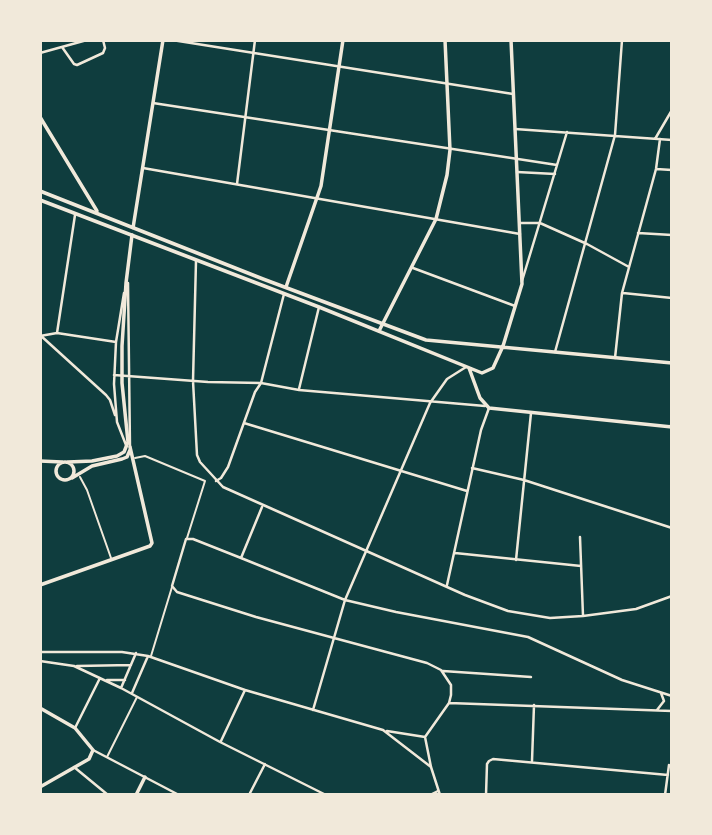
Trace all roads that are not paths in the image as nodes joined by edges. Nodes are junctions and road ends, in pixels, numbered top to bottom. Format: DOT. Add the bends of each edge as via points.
graph roads {
  1 [pos="87,40"];
  2 [pos="103,40"];
  3 [pos="163,40"];
  4 [pos="172,40"];
  5 [pos="255,40"];
  6 [pos="343,40"];
  7 [pos="445,40"];
  8 [pos="511,40"];
  9 [pos="622,40"];
  10 [pos="62,47"];
  11 [pos="254,52"];
  12 [pos="40,53"];
  13 [pos="339,65"];
  14 [pos="447,84"];
  15 [pos="513,94"];
  16 [pos="153,103"];
  17 [pos="672,110"];
  18 [pos="40,117"];
  19 [pos="247,117"];
  20 [pos="514,128"];
  21 [pos="330,131"];
  22 [pos="567,131"];
  23 [pos="615,135"];
  24 [pos="657,139"];
  25 [pos="672,140"];
  26 [pos="450,150"];
  27 [pos="516,159"];
  28 [pos="557,165"];
  29 [pos="143,168"];
  30 [pos="656,169"];
  31 [pos="672,170"];
  32 [pos="517,172"];
  33 [pos="555,174"];
  34 [pos="237,184"];
  35 [pos="40,191"];
  36 [pos="40,200"];
  37 [pos="316,200"];
  38 [pos="78,205"];
  39 [pos="97,211"];
  40 [pos="75,215"];
  41 [pos="436,219"];
  42 [pos="520,223"];
  43 [pos="540,223"];
  44 [pos="133,228"];
  45 [pos="638,233"];
  46 [pos="520,234"];
  47 [pos="132,235"];
  48 [pos="672,235"];
  49 [pos="586,244"];
  50 [pos="198,252"];
  51 [pos="215,258"];
  52 [pos="196,261"];
  53 [pos="211,267"];
  54 [pos="412,267"];
  55 [pos="629,267"];
  56 [pos="127,272"];
  57 [pos="126,283"];
  58 [pos="522,284"];
  59 [pos="286,288"];
  60 [pos="622,293"];
  61 [pos="284,294"];
  62 [pos="672,298"];
  63 [pos="515,306"];
  64 [pos="319,307"];
  65 [pos="383,323"];
  66 [pos="379,331"];
  67 [pos="57,333"];
  68 [pos="40,336"];
  69 [pos="116,342"];
  70 [pos="490,346"];
  71 [pos="503,346"];
  72 [pos="555,352"];
  73 [pos="615,358"];
  74 [pos="498,359"];
  75 [pos="672,363"];
  76 [pos="467,368"];
  77 [pos="114,374"];
  78 [pos="131,376"];
  79 [pos="193,380"];
  80 [pos="261,383"];
  81 [pos="299,390"];
  82 [pos="430,402"];
  83 [pos="487,407"];
  84 [pos="531,413"];
  85 [pos="672,415"];
  86 [pos="117,422"];
  87 [pos="244,423"];
  88 [pos="671,426"];
  89 [pos="128,447"];
  90 [pos="132,458"];
  91 [pos="40,461"];
  92 [pos="66,462"];
  93 [pos="472,468"];
  94 [pos="401,471"];
  95 [pos="80,477"];
  96 [pos="72,478"];
  97 [pos="524,480"];
  98 [pos="216,481"];
  99 [pos="467,491"];
  100 [pos="262,507"];
  101 [pos="672,528"];
  102 [pos="580,537"];
  103 [pos="187,539"];
  104 [pos="367,551"];
  105 [pos="454,553"];
  106 [pos="241,558"];
  107 [pos="111,559"];
  108 [pos="516,560"];
  109 [pos="581,566"];
  110 [pos="40,585"];
  111 [pos="172,586"];
  112 [pos="446,586"];
  113 [pos="672,596"];
  114 [pos="345,600"];
  115 [pos="583,616"];
  116 [pos="332,637"];
  117 [pos="40,652"];
  118 [pos="136,653"];
  119 [pos="149,657"];
  120 [pos="40,661"];
  121 [pos="131,665"];
  122 [pos="74,666"];
  123 [pos="441,670"];
  124 [pos="531,677"];
  125 [pos="102,679"];
  126 [pos="125,680"];
  127 [pos="121,688"];
  128 [pos="245,690"];
  129 [pos="661,692"];
  130 [pos="132,693"];
  131 [pos="137,696"];
  132 [pos="672,696"];
  133 [pos="449,703"];
  134 [pos="534,705"];
  135 [pos="40,708"];
  136 [pos="313,710"];
  137 [pos="657,710"];
  138 [pos="672,711"];
  139 [pos="75,728"];
  140 [pos="383,730"];
  141 [pos="425,737"];
  142 [pos="220,742"];
  143 [pos="93,750"];
  144 [pos="107,757"];
  145 [pos="532,762"];
  146 [pos="265,764"];
  147 [pos="669,765"];
  148 [pos="74,767"];
  149 [pos="431,767"];
  150 [pos="668,775"];
  151 [pos="145,777"];
  152 [pos="40,787"];
  153 [pos="439,793"];
  154 [pos="325,794"];
  155 [pos="108,795"];
  156 [pos="136,795"];
  157 [pos="178,795"];
  158 [pos="248,795"];
  159 [pos="430,795"];
  160 [pos="486,795"];
  161 [pos="665,795"];
  1 -- 10 [label="street"];
  2 -- 10 [label="street" via="103,53 77,65"];
  3 -- 16 [label="street"];
  4 -- 11 [label="street"];
  5 -- 11 [label="street"];
  6 -- 13 [label="street"];
  7 -- 14 [label="street"];
  8 -- 15 [label="street"];
  9 -- 23 [label="street"];
  10 -- 12 [label="street"];
  11 -- 13 [label="street"];
  11 -- 19 [label="street"];
  13 -- 14 [label="street"];
  13 -- 21 [label="street"];
  14 -- 15 [label="street"];
  14 -- 26 [label="street"];
  15 -- 20 [label="street"];
  16 -- 19 [label="street"];
  16 -- 29 [label="street"];
  17 -- 24 [label="street"];
  18 -- 39 [label="street"];
  19 -- 21 [label="street"];
  19 -- 34 [label="street"];
  20 -- 22 [label="street"];
  20 -- 27 [label="street"];
  21 -- 26 [label="street"];
  21 -- 37 [label="street"];
  22 -- 23 [label="street"];
  22 -- 28 [label="street"];
  23 -- 24 [label="street"];
  23 -- 49 [label="street"];
  24 -- 25 [label="street"];
  24 -- 30 [label="street"];
  26 -- 27 [label="street"];
  26 -- 41 [label="street"];
  27 -- 28 [label="street"];
  27 -- 32 [label="street"];
  28 -- 33 [label="street"];
  29 -- 34 [label="street"];
  29 -- 44 [label="street"];
  30 -- 31 [label="street"];
  30 -- 45 [label="street"];
  32 -- 33 [label="street"];
  32 -- 42 [label="street"];
  33 -- 43 [label="street"];
  34 -- 37 [label="street"];
  35 -- 38 [label="street"];
  36 -- 40 [label="street"];
  37 -- 41 [label="street"];
  37 -- 59 [label="street"];
  38 -- 39 [label="street"];
  38 -- 40 [label="street"];
  39 -- 44 [label="street"];
  40 -- 47 [label="street"];
  40 -- 67 [label="street"];
  41 -- 46 [label="street"];
  41 -- 54 [label="street"];
  42 -- 43 [label="street"];
  42 -- 46 [label="street"];
  43 -- 49 [label="street"];
  43 -- 58 [label="street"];
  44 -- 47 [label="street"];
  44 -- 50 [label="street"];
  45 -- 48 [label="street"];
  45 -- 55 [label="street"];
  46 -- 58 [label="street"];
  47 -- 52 [label="street"];
  47 -- 56 [label="street"];
  49 -- 55 [label="street"];
  49 -- 72 [label="street"];
  50 -- 51 [label="street"];
  50 -- 52 [label="street"];
  51 -- 53 [label="street"];
  51 -- 59 [label="street"];
  52 -- 53 [label="street"];
  52 -- 79 [label="street"];
  53 -- 61 [label="street"];
  54 -- 63 [label="street"];
  54 -- 65 [label="street"];
  55 -- 60 [label="street"];
  56 -- 57 [label="street"];
  56 -- 78 [label="street"];
  57 -- 69 [label="street"];
  57 -- 89 [label="street" via="122,383"];
  58 -- 63 [label="street"];
  59 -- 65 [label="street"];
  60 -- 62 [label="street"];
  60 -- 73 [label="street"];
  61 -- 64 [label="street"];
  61 -- 80 [label="street"];
  63 -- 71 [label="street"];
  64 -- 66 [label="street"];
  64 -- 81 [label="street"];
  65 -- 66 [label="street"];
  65 -- 70 [label="street" via="426,340"];
  66 -- 76 [label="street"];
  67 -- 68 [label="street"];
  67 -- 69 [label="street"];
  68 -- 86 [label="street" via="110,400"];
  69 -- 77 [label="street"];
  70 -- 71 [label="street"];
  70 -- 74 [label="street"];
  71 -- 72 [label="street"];
  71 -- 74 [label="street"];
  72 -- 73 [label="street"];
  73 -- 75 [label="street"];
  74 -- 76 [label="street" via="485,373"];
  76 -- 82 [label="street" via="451,374"];
  76 -- 83 [label="street"];
  77 -- 78 [label="street"];
  77 -- 86 [label="street"];
  78 -- 79 [label="street"];
  78 -- 89 [label="street"];
  79 -- 80 [label="street"];
  79 -- 98 [label="street" via="197,455"];
  80 -- 81 [label="street"];
  80 -- 87 [label="street"];
  81 -- 82 [label="street"];
  82 -- 83 [label="street"];
  82 -- 94 [label="street"];
  83 -- 84 [label="street"];
  83 -- 93 [label="street"];
  84 -- 88 [label="street"];
  84 -- 97 [label="street"];
  85 -- 88 [label="street"];
  86 -- 89 [label="street"];
  87 -- 94 [label="street"];
  87 -- 98 [label="street" via="228,467"];
  89 -- 90 [label="street"];
  89 -- 92 [label="street" via="92,461"];
  89 -- 96 [label="street" via="127,457 92,466"];
  90 -- 103 [label="street" via="145,456 205,481"];
  90 -- 107 [label="street" via="153,540 150,546"];
  91 -- 92 [label="street"];
  92 -- 96 [label="street" via="74,469"];
  92 -- 96 [label="street" via="57,468 57,476 64,481"];
  93 -- 97 [label="street"];
  93 -- 99 [label="street"];
  94 -- 99 [label="street"];
  94 -- 104 [label="street"];
  95 -- 107 [label="street"];
  97 -- 101 [label="street"];
  97 -- 108 [label="street"];
  98 -- 100 [label="street"];
  99 -- 105 [label="street"];
  100 -- 104 [label="street"];
  100 -- 106 [label="street"];
  102 -- 109 [label="street"];
  103 -- 106 [label="street"];
  103 -- 111 [label="street"];
  104 -- 112 [label="street"];
  104 -- 114 [label="street"];
  105 -- 108 [label="street"];
  105 -- 112 [label="street"];
  106 -- 114 [label="street"];
  107 -- 110 [label="street"];
  108 -- 109 [label="street"];
  109 -- 115 [label="street"];
  111 -- 116 [label="street" via="181,594"];
  111 -- 119 [label="street"];
  112 -- 115 [label="street" via="508,611 550,618"];
  113 -- 115 [label="street" via="636,609"];
  114 -- 116 [label="street"];
  114 -- 129 [label="street" via="528,636 622,680"];
  116 -- 123 [label="street"];
  116 -- 136 [label="street"];
  117 -- 118 [label="street"];
  118 -- 119 [label="street"];
  118 -- 121 [label="street"];
  119 -- 128 [label="street"];
  119 -- 130 [label="street"];
  120 -- 122 [label="street"];
  121 -- 122 [label="street"];
  121 -- 126 [label="street"];
  122 -- 125 [label="street"];
  123 -- 124 [label="street"];
  123 -- 133 [label="street" via="451,685"];
  125 -- 126 [label="street"];
  125 -- 127 [label="street"];
  125 -- 139 [label="street"];
  126 -- 127 [label="street"];
  127 -- 130 [label="street"];
  128 -- 136 [label="street"];
  128 -- 142 [label="street"];
  129 -- 132 [label="street"];
  129 -- 137 [label="street" via="664,701"];
  130 -- 131 [label="street"];
  131 -- 142 [label="street"];
  131 -- 144 [label="street"];
  133 -- 134 [label="street"];
  133 -- 141 [label="street"];
  134 -- 137 [label="street"];
  134 -- 145 [label="street"];
  135 -- 139 [label="street"];
  136 -- 140 [label="street"];
  137 -- 138 [label="street"];
  139 -- 143 [label="street"];
  140 -- 141 [label="street"];
  140 -- 149 [label="street"];
  141 -- 149 [label="street"];
  142 -- 146 [label="street"];
  143 -- 144 [label="street"];
  143 -- 148 [label="street" via="89,759"];
  144 -- 151 [label="street"];
  145 -- 150 [label="street"];
  145 -- 160 [label="street" via="489,761"];
  146 -- 154 [label="street"];
  146 -- 158 [label="street"];
  147 -- 150 [label="street"];
  148 -- 152 [label="street"];
  148 -- 155 [label="street"];
  149 -- 153 [label="street"];
  150 -- 161 [label="street"];
  151 -- 156 [label="street"];
  151 -- 157 [label="street"];
  153 -- 159 [label="street"];
}
